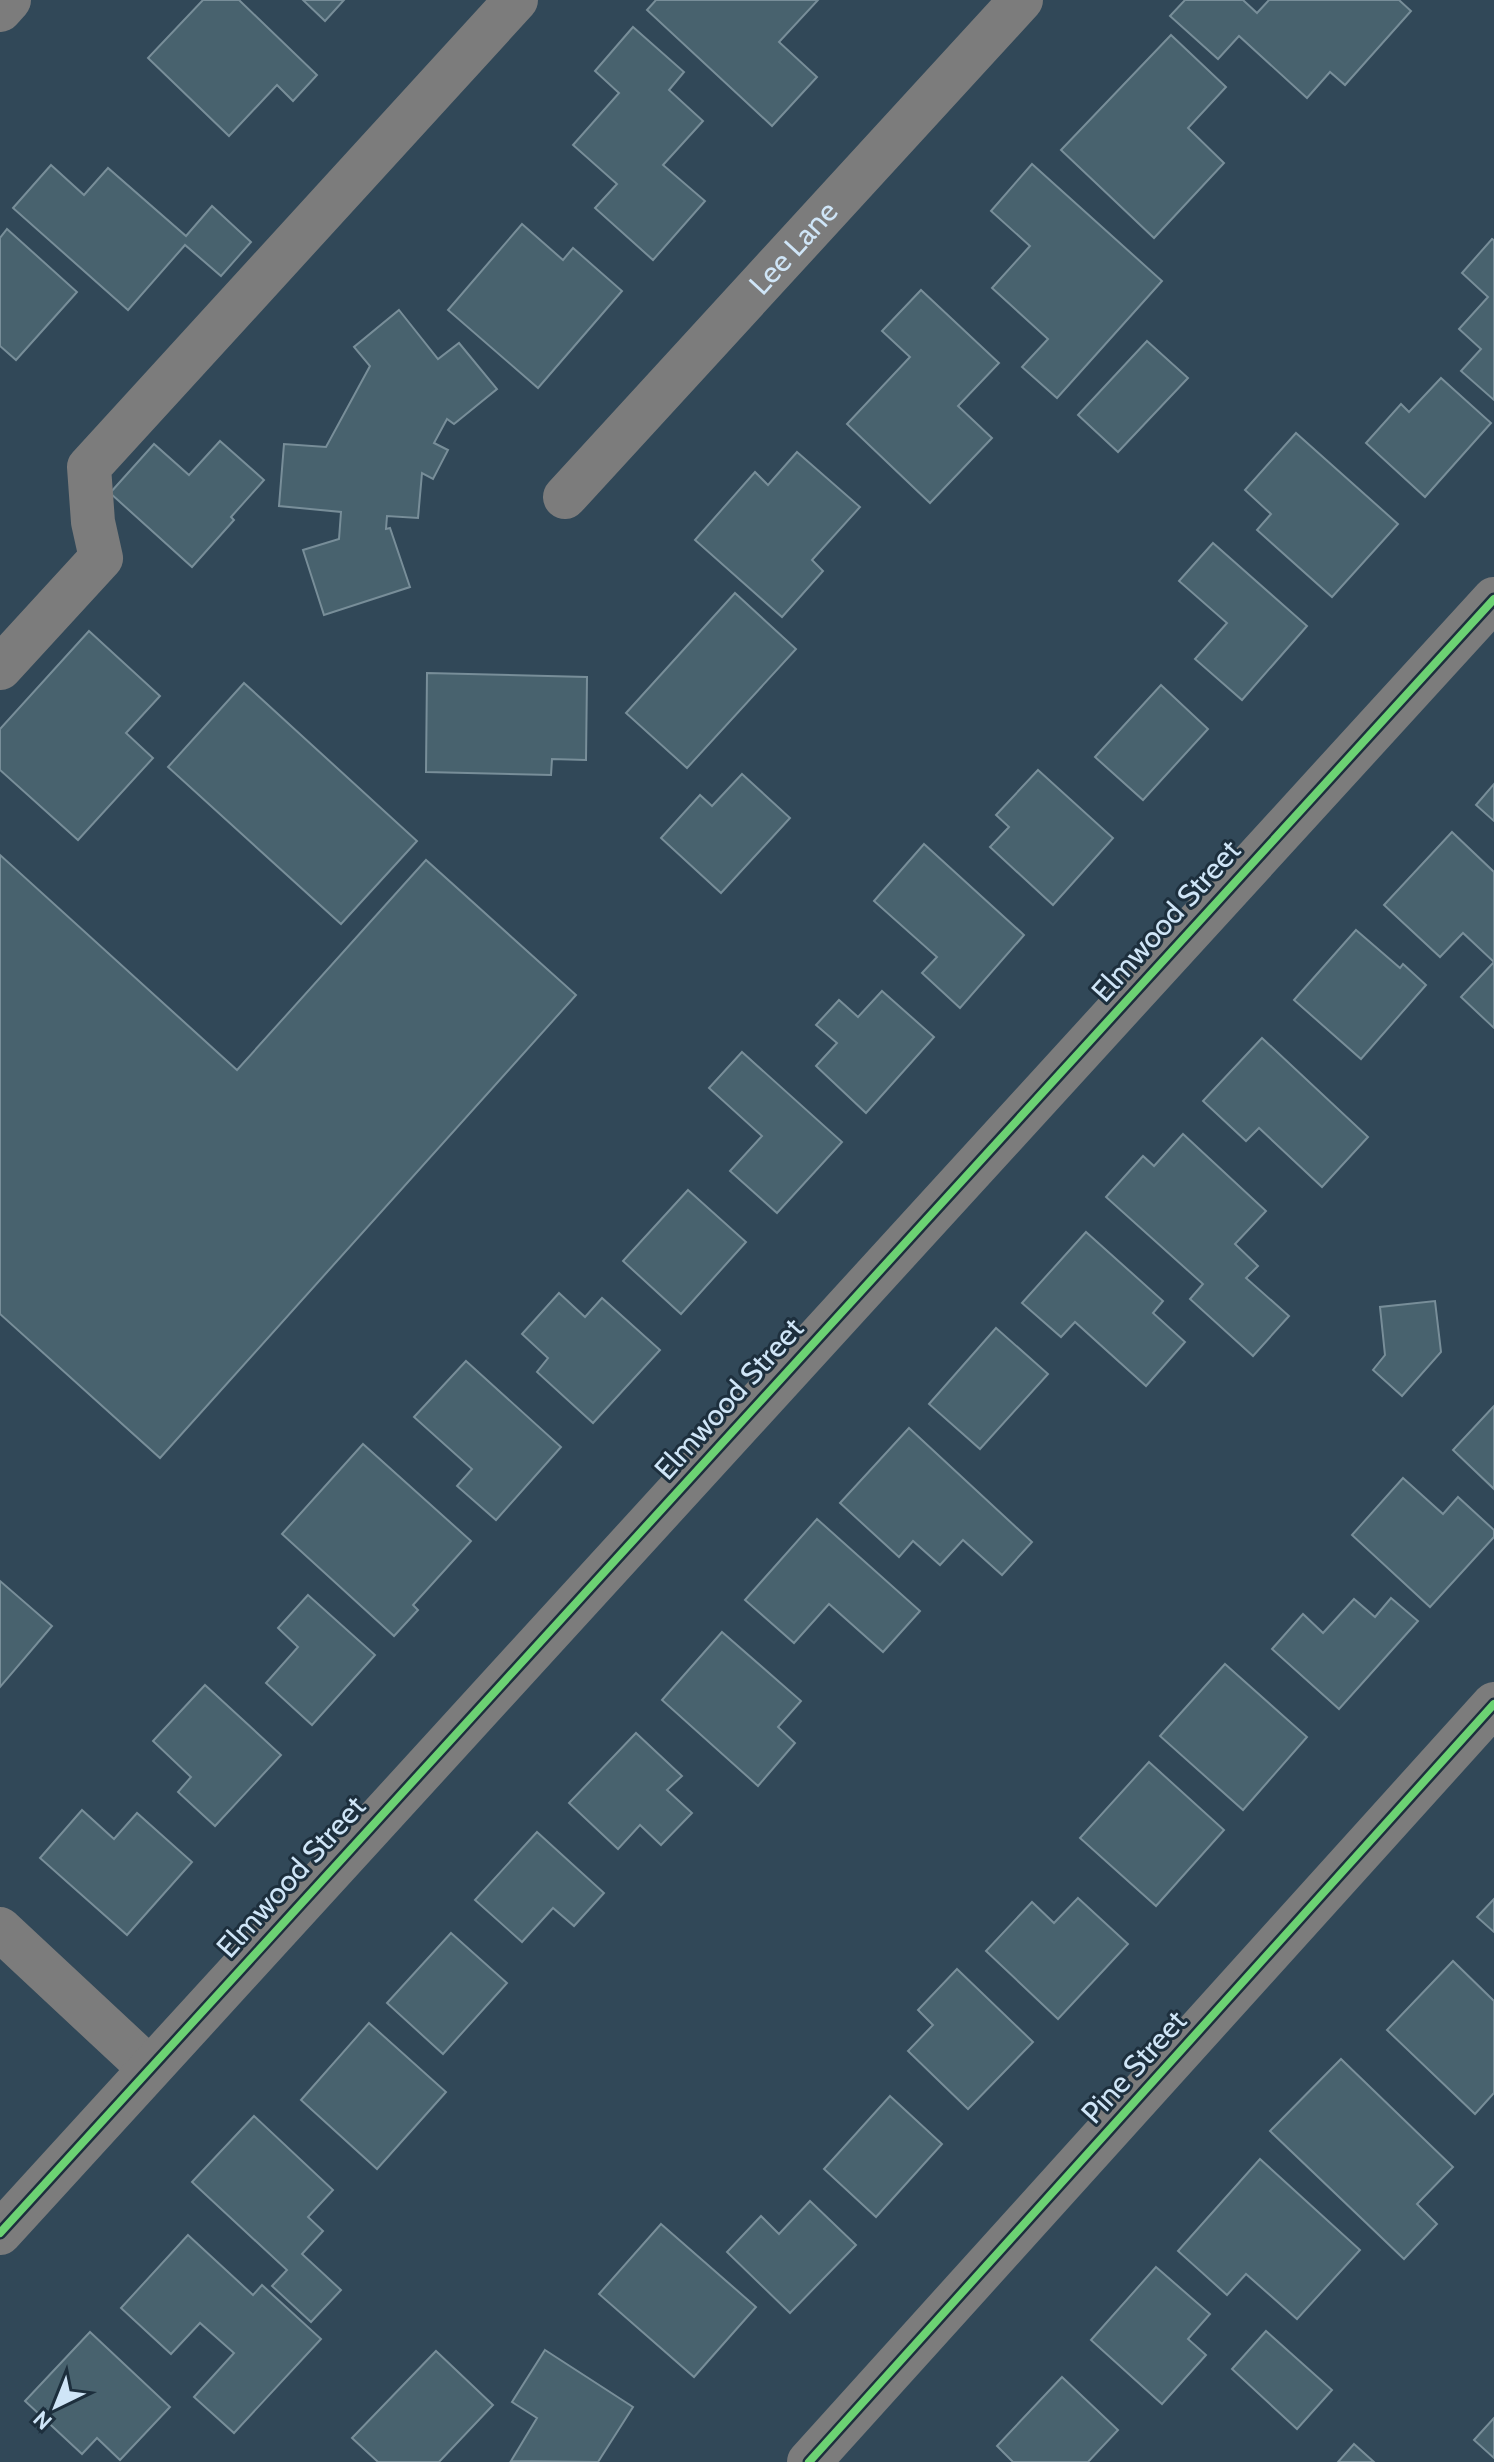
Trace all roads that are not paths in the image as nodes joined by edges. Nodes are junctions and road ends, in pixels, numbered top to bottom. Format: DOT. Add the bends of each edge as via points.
graph roads {
  1 [pos="9,0"];
  2 [pos="516,0"];
  3 [pos="1021,0"];
  4 [pos="0,10"];
  5 [pos="565,497"];
  6 [pos="1494,599"];
  7 [pos="0,668"];
  8 [pos="1494,1704"];
  9 [pos="0,1929"];
  10 [pos="149,2068"];
  11 [pos="0,2233"];
  12 [pos="809,2462"];
  1 -- 4 [label="street"];
  2 -- 7 [label="street" via="89,467 101,558"];
  3 -- 5 [label="street, Lee Lane"];
  6 -- 10 [label="street, Elmwood Street"];
  8 -- 12 [label="street, Pine Street"];
  9 -- 10 [label="street"];
  10 -- 11 [label="street, Elmwood Street"];
}
